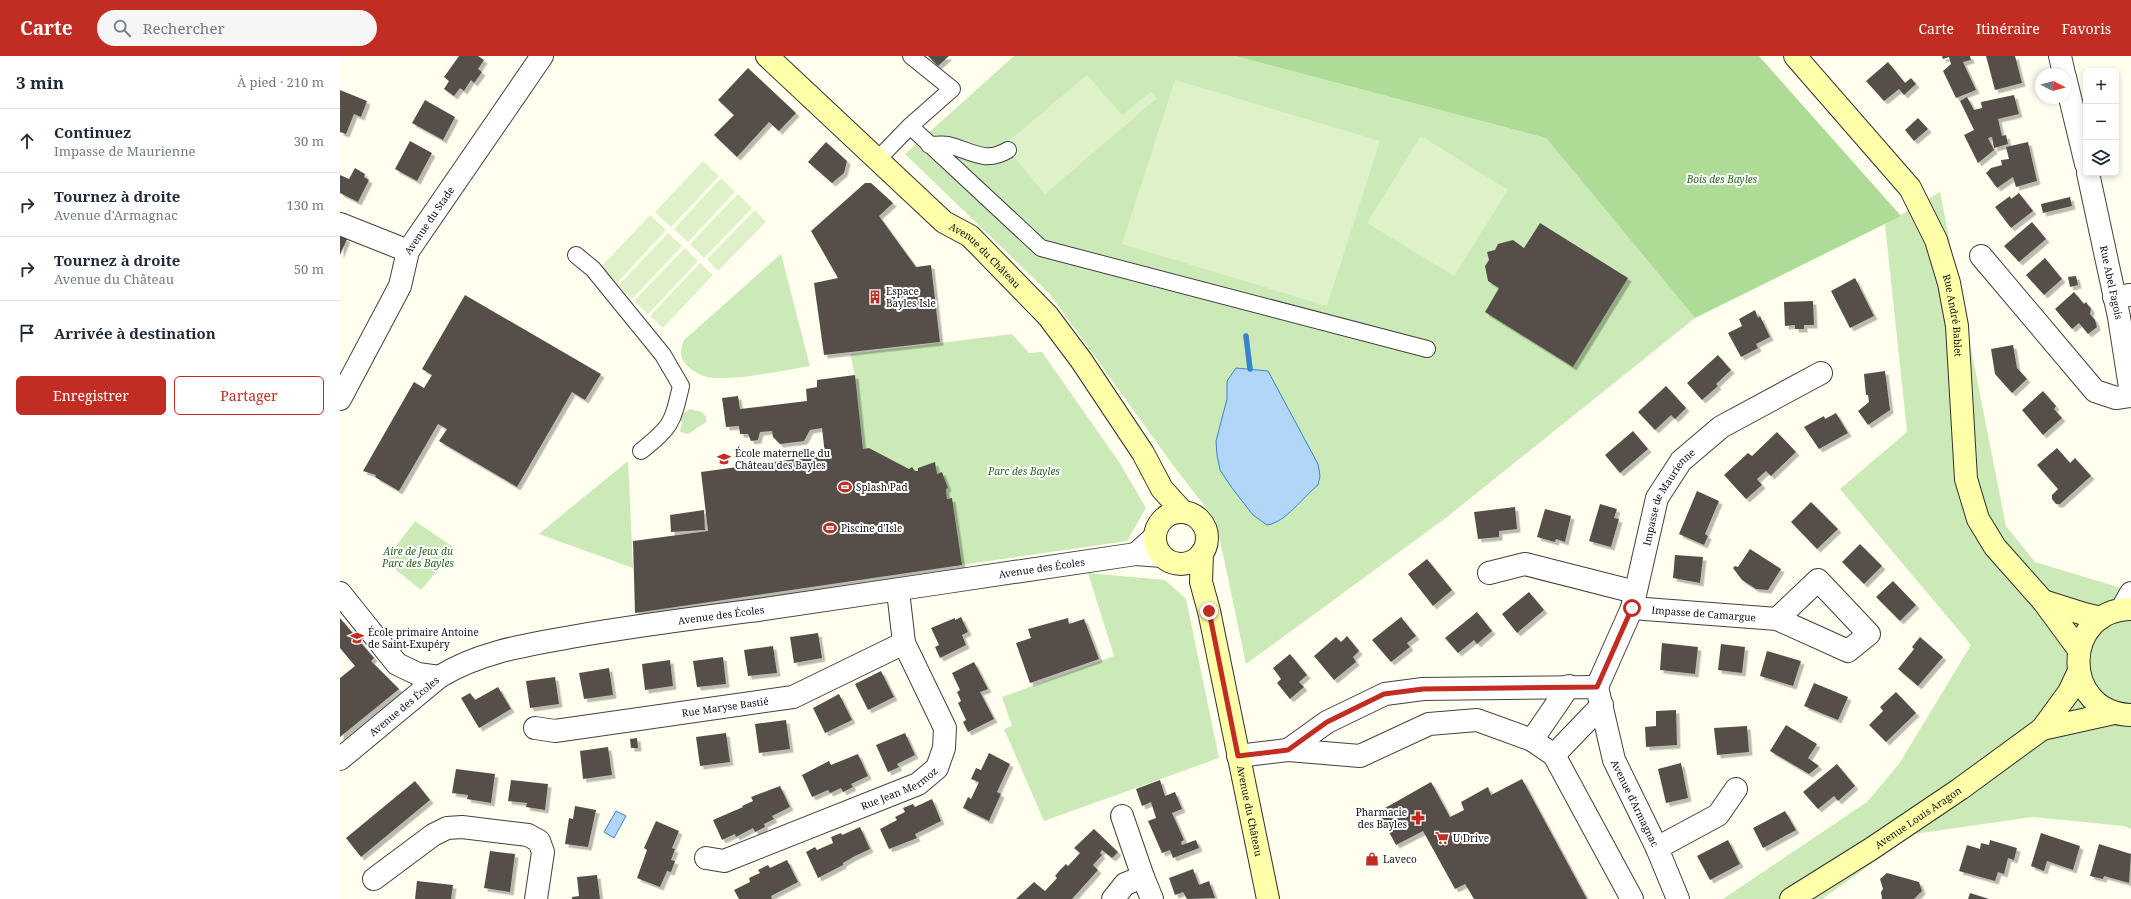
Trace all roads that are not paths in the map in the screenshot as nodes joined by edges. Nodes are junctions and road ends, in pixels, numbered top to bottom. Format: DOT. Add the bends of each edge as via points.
graph roads {
  1 [pos="542,56"];
  2 [pos="767,56"];
  3 [pos="911,56"];
  4 [pos="1795,56"];
  5 [pos="2060,56"];
  6 [pos="2063,68"];
  7 [pos="2071,102"];
  8 [pos="910,126"];
  9 [pos="929,145"];
  10 [pos="1008,150"];
  11 [pos="2083,152"];
  12 [pos="878,160"];
  13 [pos="2089,176"];
  14 [pos="340,224"];
  15 [pos="408,251"];
  16 [pos="576,255"];
  17 [pos="1981,256"];
  18 [pos="2123,296"];
  19 [pos="1427,349"];
  20 [pos="1821,373"];
  21 [pos="2131,395"];
  22 [pos="340,397"];
  23 [pos="641,451"];
  24 [pos="1168,538"];
  25 [pos="1202,553"];
  26 [pos="1489,573"];
  27 [pos="1201,582"];
  28 [pos="898,591"];
  29 [pos="340,593"];
  30 [pos="1633,600"];
  31 [pos="2043,601"];
  32 [pos="2128,603"];
  33 [pos="2101,618"];
  34 [pos="1777,619"];
  35 [pos="904,643"];
  36 [pos="2079,650"];
  37 [pos="2079,671"];
  38 [pos="439,677"];
  39 [pos="1569,686"];
  40 [pos="1600,696"];
  41 [pos="2124,717"];
  42 [pos="535,728"];
  43 [pos="2042,729"];
  44 [pos="1532,740"];
  45 [pos="1288,750"];
  46 [pos="1554,754"];
  47 [pos="1238,756"];
  48 [pos="340,759"];
  49 [pos="1736,789"];
  50 [pos="1122,816"];
  51 [pos="1657,848"];
  52 [pos="706,858"];
  53 [pos="1143,877"];
  54 [pos="374,879"];
  55 [pos="536,899"];
  56 [pos="1113,899"];
  57 [pos="1152,899"];
  58 [pos="1268,899"];
  59 [pos="1632,899"];
  60 [pos="1678,899"];
  61 [pos="1791,899"];
  1 -- 15 [label="street, Avenue du Stade"];
  2 -- 12 [label="main road, Avenue du Château"];
  3 -- 8 [label="street" via="952,90"];
  4 -- 31 [label="main road, Rue André Bablet" via="1910,188 1936,240 1949,283 1957,326 1968,486 1978,519 1995,547"];
  5 -- 6 [label="street"];
  7 -- 11 [label="street"];
  8 -- 9 [label="street"];
  8 -- 12 [label="street"];
  9 -- 10 [label="street" via="947,145 980,156 998,156"];
  9 -- 19 [label="street" via="1041,248"];
  12 -- 24 [label="main road, Avenue du Château" via="944,222 970,236 1048,316 1081,360 1143,453 1162,488"];
  13 -- 18 [label="street, Rue Abel Fagois"];
  14 -- 15 [label="street"];
  15 -- 22 [label="street, Avenue du Stade" via="400,286"];
  16 -- 23 [label="street" via="593,269 658,349 681,386 674,417 665,432"];
  17 -- 21 [label="street" via="2095,391 2116,398"];
  18 -- 21 [label="street, Rue Abel Fagois"];
  20 -- 30 [label="street, Impasse de Maurienne" via="1721,427 1681,461 1657,498"];
  24 -- 25 [label="main road" via="1190,562"];
  24 -- 25 [label="main road, Avenue du Château" via="1195,516 1203,525 1206,534 1206,544"];
  24 -- 27 [label="main road, Avenue du Château"];
  24 -- 28 [label="street, Avenue des Écoles" via="1136,554"];
  25 -- 27 [label="main road, Avenue du Château"];
  26 -- 30 [label="street, Impasse de Camargue" via="1525,564"];
  27 -- 47 [label="main road, Avenue du Château"];
  28 -- 35 [label="street, Rue Jean Mermoz"];
  28 -- 38 [label="street, Avenue des Écoles" via="618,629 524,646 473,660"];
  29 -- 38 [label="street" via="397,664 418,674"];
  30 -- 34 [label="street, Impasse de Camargue"];
  30 -- 40 [label="street, Impasse de Maurienne"];
  31 -- 33 [label="main road"];
  31 -- 36 [label="main road, Rue André Bablet"];
  32 -- 33 [label="main road"];
  33 -- 36 [label="main road" via="2091,627"];
  35 -- 42 [label="street, Rue Maryse Bastié" via="793,697 555,732"];
  35 -- 52 [label="street, Rue Jean Mermoz" via="945,728 944,748 937,768 918,784 724,861"];
  36 -- 37 [label="main road"];
  37 -- 41 [label="main road" via="2085,689 2095,702"];
  37 -- 43 [label="main road, Avenue Louis Aragon" via="2069,692"];
  38 -- 48 [label="street, Avenue des Écoles"];
  39 -- 40 [label="street"];
  39 -- 44 [label="street"];
  39 -- 45 [label="street" via="1423,689 1384,694 1327,722"];
  40 -- 46 [label="street"];
  40 -- 51 [label="street, Avenue d'Armagnac" via="1614,760"];
  41 -- 43 [label="main road, Avenue Louis Aragon"];
  43 -- 61 [label="main road, Avenue Louis Aragon" via="1871,849"];
  44 -- 45 [label="street" via="1477,720 1429,724 1360,756"];
  44 -- 46 [label="street"];
  45 -- 47 [label="street"];
  46 -- 59 [label="street"];
  47 -- 58 [label="main road, Avenue du Château"];
  49 -- 51 [label="street" via="1718,815"];
  50 -- 53 [label="street"];
  51 -- 60 [label="street, Avenue d'Armagnac"];
  53 -- 56 [label="street" via="1125,884"];
  53 -- 57 [label="street"];
  54 -- 55 [label="street" via="433,835 448,828 462,827 528,835 539,841 543,852"];
}
